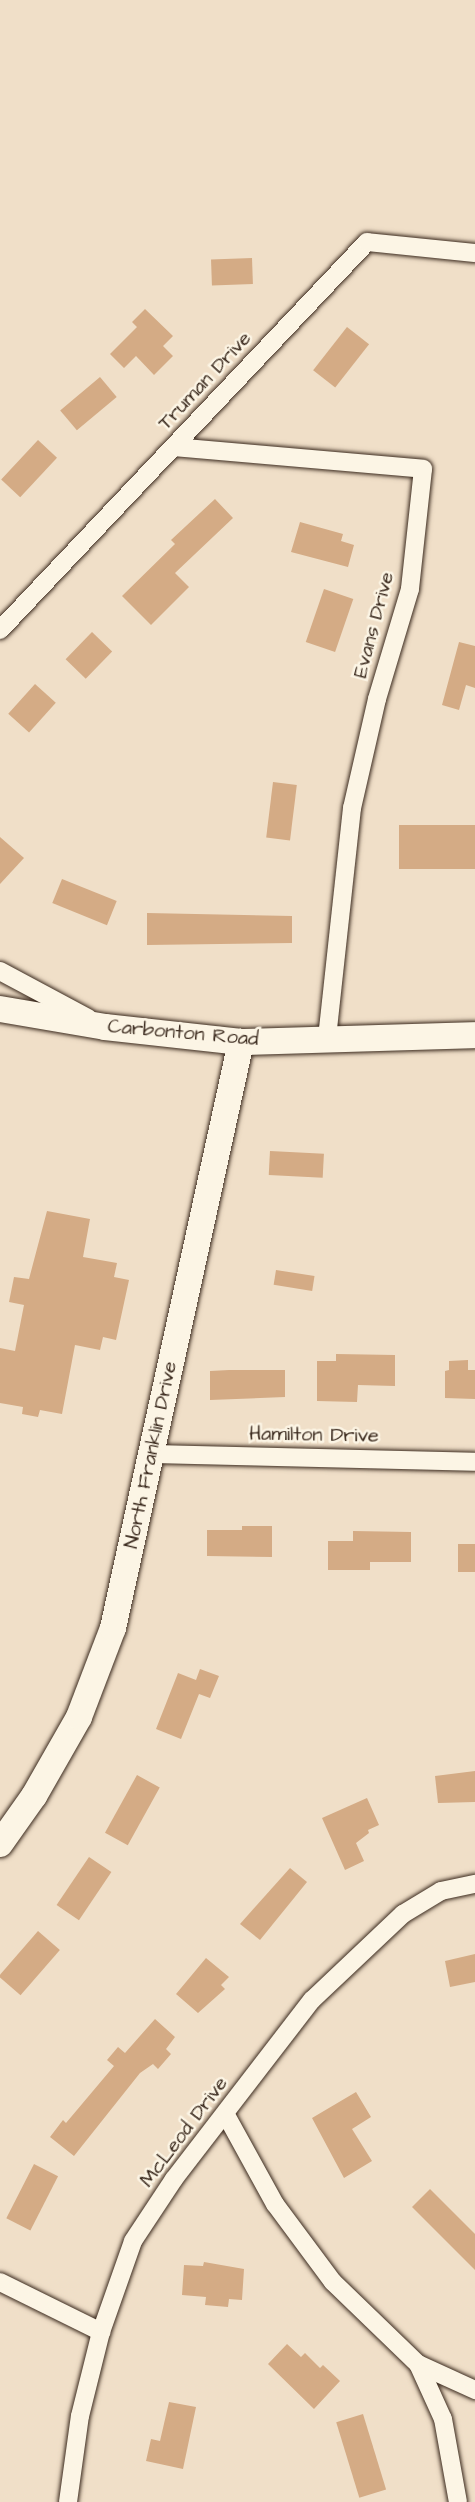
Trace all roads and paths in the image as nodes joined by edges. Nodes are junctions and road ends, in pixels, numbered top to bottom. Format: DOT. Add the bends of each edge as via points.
graph roads {
  1 [pos="475,253"];
  2 [pos="174,447"];
  3 [pos="0,630"];
  4 [pos="0,971"];
  5 [pos="0,1009"];
  6 [pos="105,1027"];
  7 [pos="475,1035"];
  8 [pos="327,1039"];
  9 [pos="241,1042"];
  10 [pos="152,1454"];
  11 [pos="475,1462"];
  12 [pos="0,1844"];
  13 [pos="475,1884"];
  14 [pos="226,2115"];
  15 [pos="0,2282"];
  16 [pos="101,2332"];
  17 [pos="418,2364"];
  18 [pos="475,2390"];
  19 [pos="68,2502"];
  20 [pos="458,2502"];
  1 -- 2 [label="street, Truman Drive" via="367,242"];
  2 -- 3 [label="street, Truman Drive"];
  2 -- 8 [label="street, Evans Drive" via="423,469 410,589 377,699 352,808"];
  4 -- 6 [label="street"];
  5 -- 6 [label="street, Carbonton Road"];
  6 -- 9 [label="street, Carbonton Road"];
  7 -- 8 [label="street, Carbonton Road"];
  8 -- 9 [label="street, Carbonton Road"];
  9 -- 10 [label="street, North Franklin Drive"];
  10 -- 11 [label="street, Hamilton Drive"];
  10 -- 12 [label="street, North Franklin Drive" via="113,1628 79,1717 34,1796"];
  13 -- 14 [label="street, McLeod Drive" via="441,1891 403,1914 374,1940 312,2000"];
  14 -- 16 [label="street, McLeod Drive" via="174,2180 133,2241"];
  14 -- 17 [label="street" via="275,2204 333,2282"];
  15 -- 16 [label="street"];
  16 -- 19 [label="street, McLeod Drive" via="80,2416"];
  17 -- 18 [label="street"];
  17 -- 20 [label="street" via="443,2419"];
}
